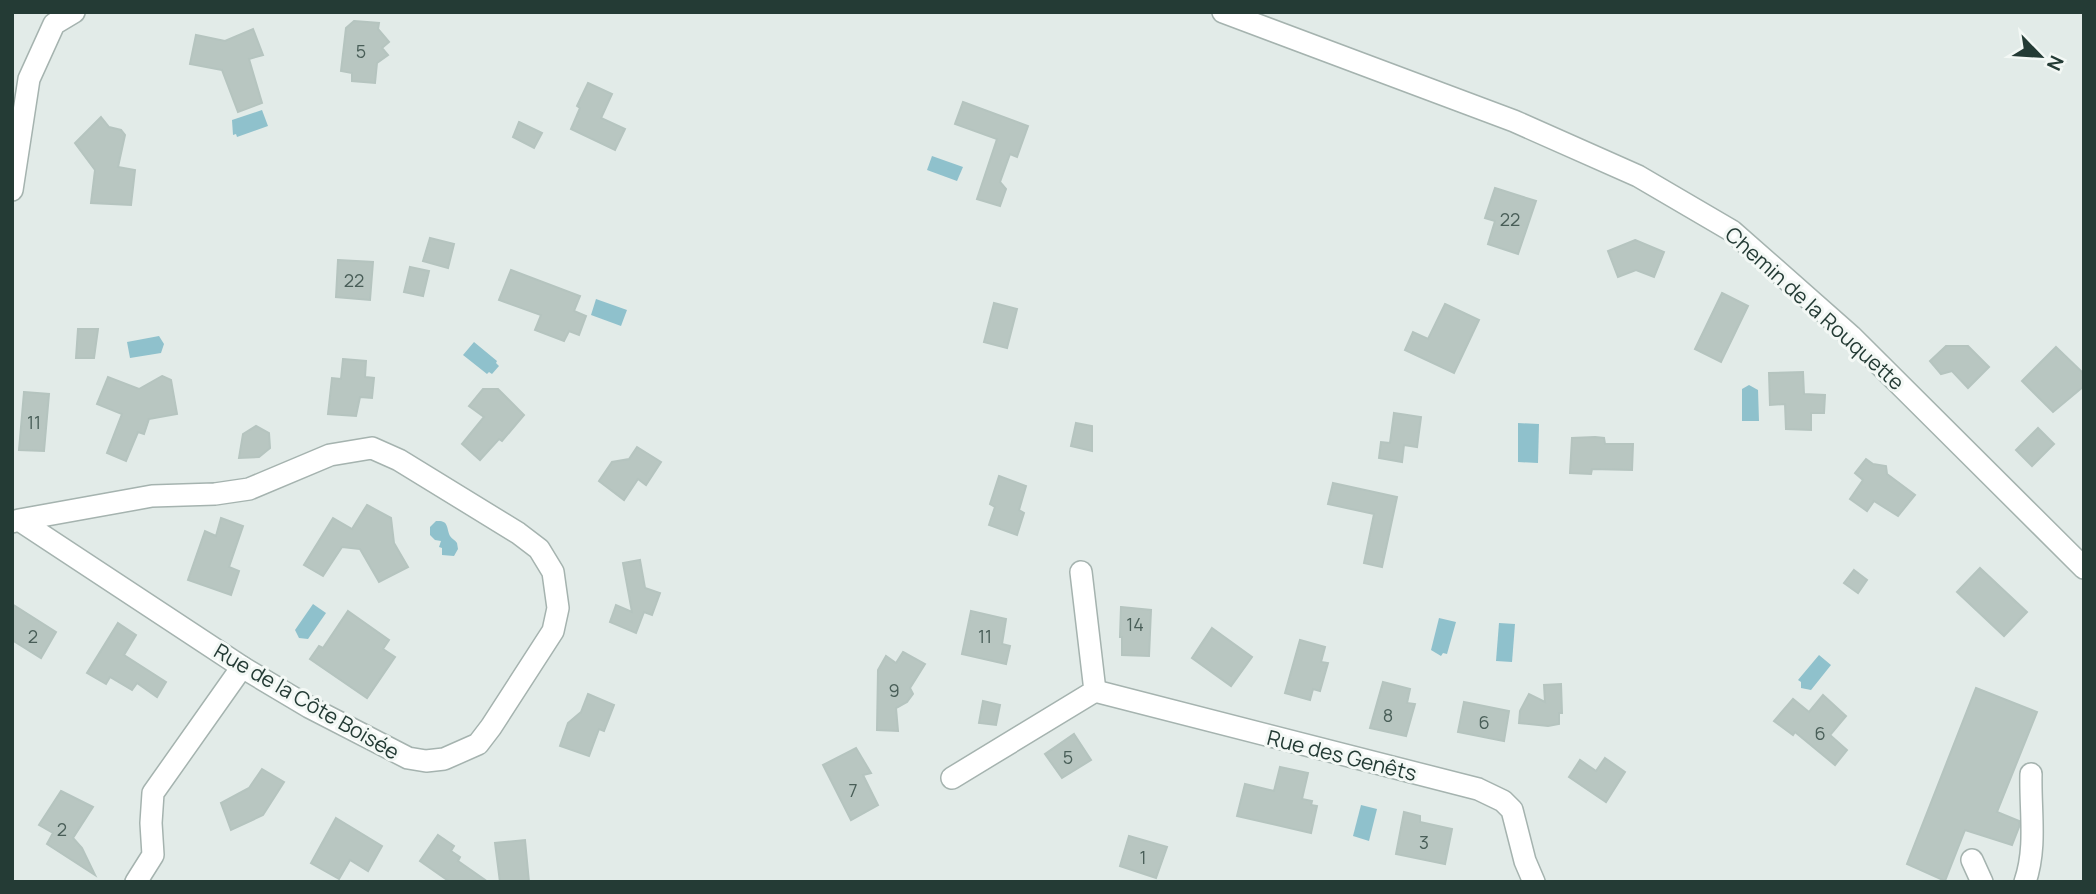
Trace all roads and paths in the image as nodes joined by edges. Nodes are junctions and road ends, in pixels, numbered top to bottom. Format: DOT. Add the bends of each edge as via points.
graph roads {
  1 [pos="74,12"];
  2 [pos="1223,12"];
  3 [pos="12,190"];
  4 [pos="15,521"];
  5 [pos="2084,568"];
  6 [pos="1081,572"];
  7 [pos="242,667"];
  8 [pos="1095,691"];
  9 [pos="2031,774"];
  10 [pos="952,778"];
  11 [pos="1972,860"];
  12 [pos="136,882"];
  13 [pos="1534,882"];
  14 [pos="1982,882"];
  15 [pos="2025,882"];
  1 -- 3 [label="street" via="54,24 29,79"];
  2 -- 5 [label="street, Chemin de la Rouquette" via="1514,121 1638,176 1732,231 1851,336"];
  4 -- 7 [label="street, Rue de la Côte Boisée"];
  4 -- 7 [label="street, Rue de la Côte Boisée" via="152,496 249,489 321,458 372,448 518,533 539,549 553,572 558,608 553,631 478,744 444,760 408,758 391,751"];
  6 -- 8 [label="street"];
  7 -- 12 [label="street" via="153,793 153,855"];
  8 -- 10 [label="street"];
  8 -- 13 [label="street, Rue des Genêts" via="1478,789 1512,810"];
  9 -- 15 [label="street" via="2033,830"];
  11 -- 14 [label="street"];
}
